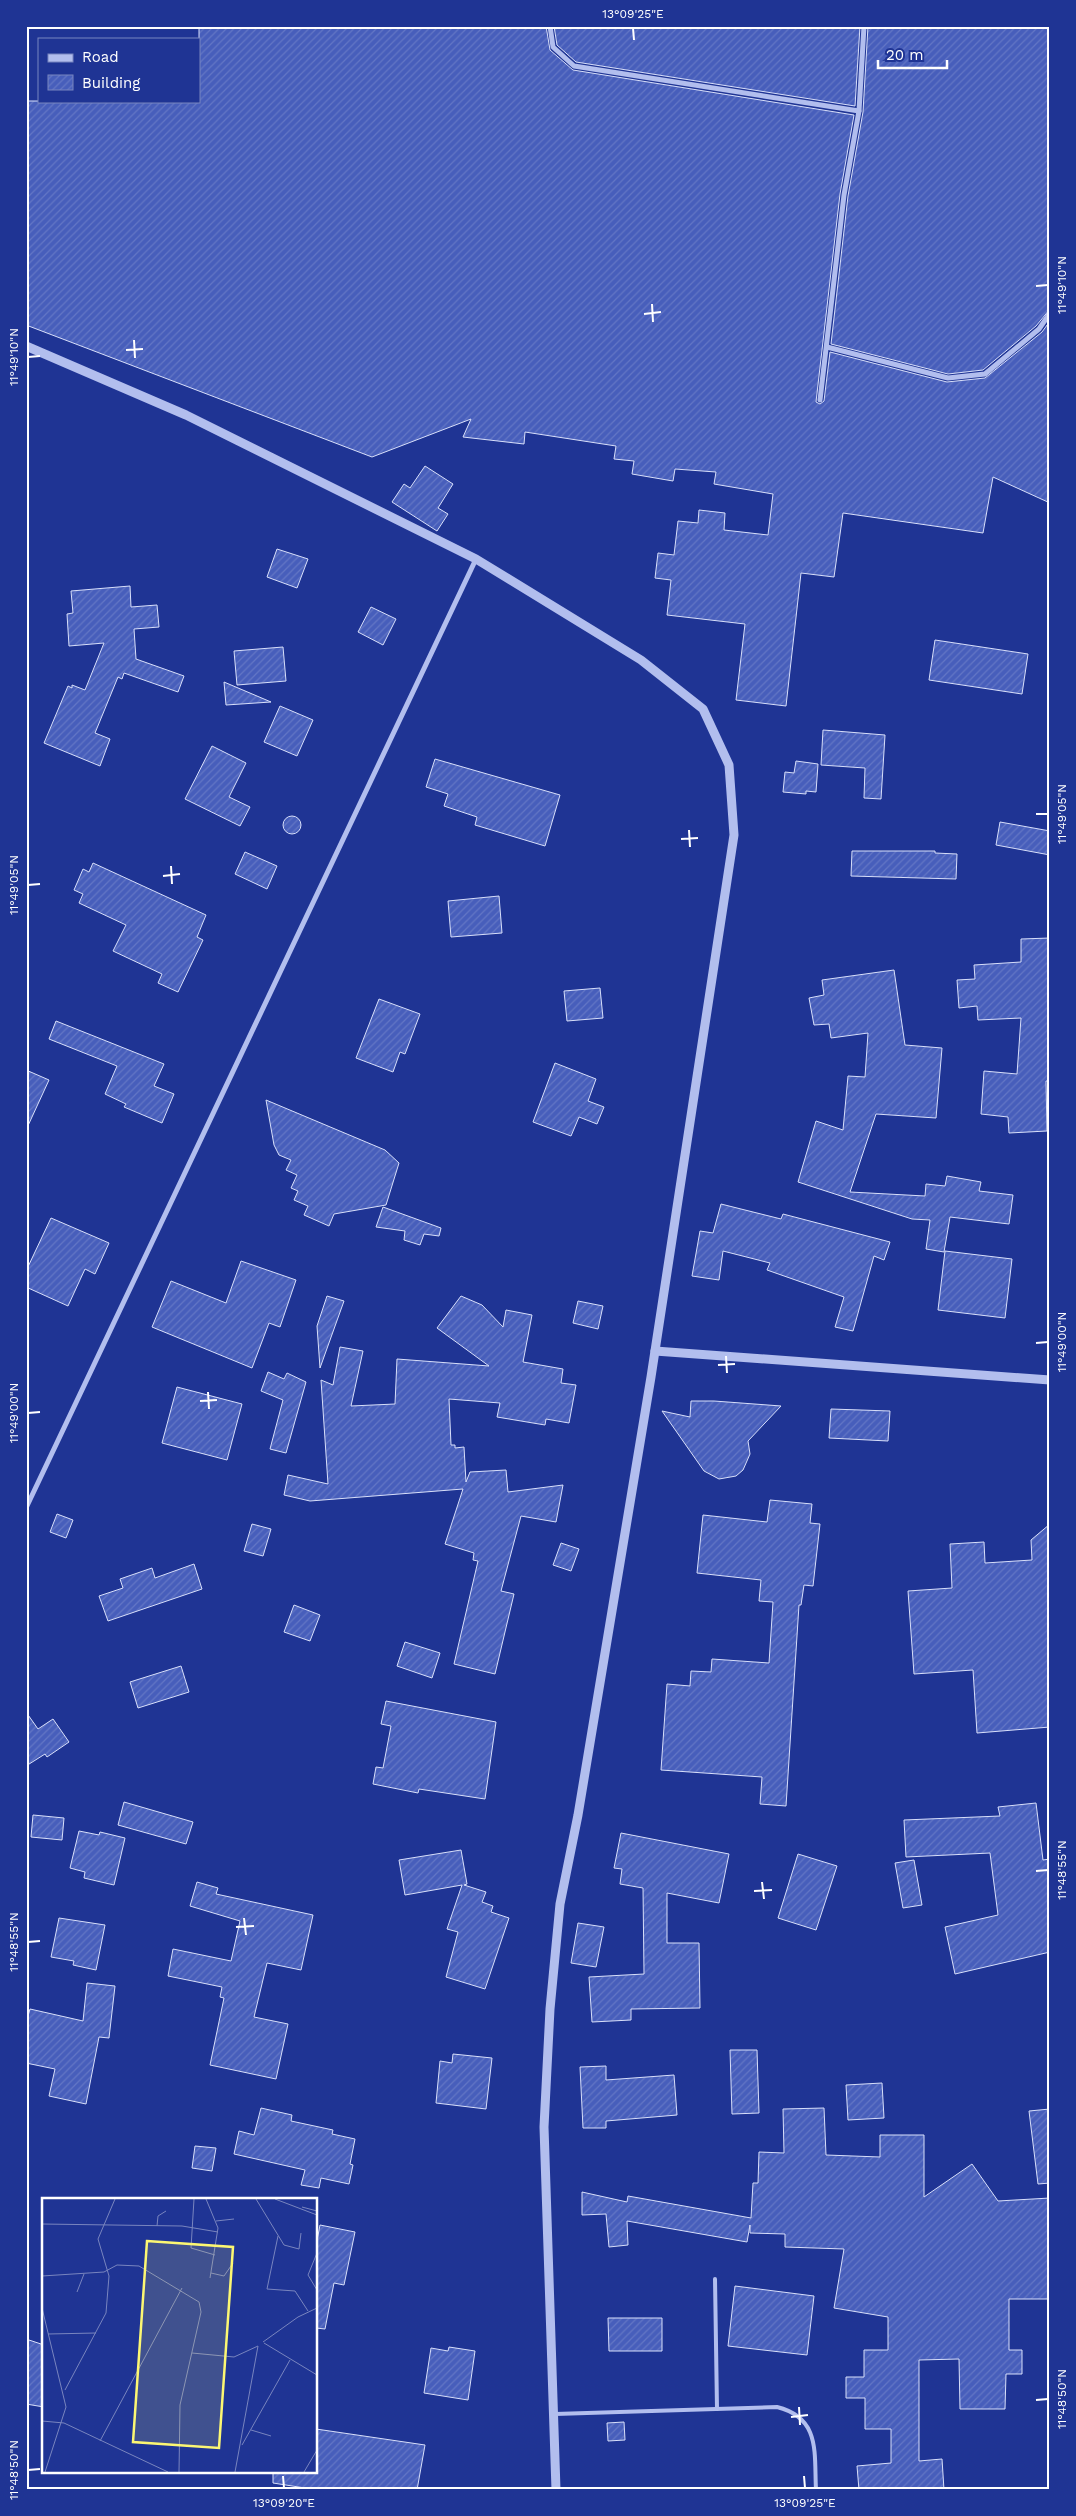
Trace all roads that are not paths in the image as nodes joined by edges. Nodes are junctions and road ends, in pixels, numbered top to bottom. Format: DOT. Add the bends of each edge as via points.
graph roads {
  1 [pos="550,26"];
  2 [pos="864,26"];
  3 [pos="859,111"];
  4 [pos="1050,313"];
  5 [pos="26,346"];
  6 [pos="827,347"];
  7 [pos="820,400"];
  8 [pos="476,559"];
  9 [pos="655,1351"];
  10 [pos="1050,1380"];
  11 [pos="26,1508"];
  12 [pos="715,2279"];
  13 [pos="717,2408"];
  14 [pos="552,2414"];
  15 [pos="556,2490"];
  16 [pos="816,2490"];
  1 -- 3 [label="street" via="553,46 574,66"];
  2 -- 3 [label="street"];
  3 -- 6 [label="street" via="844,195"];
  4 -- 6 [label="street" via="1039,329 985,374 948,378"];
  5 -- 8 [label="street" via="186,415"];
  6 -- 7 [label="street"];
  8 -- 9 [label="street" via="641,660 703,709 729,765 734,835"];
  8 -- 11 [label="street"];
  9 -- 10 [label="street"];
  9 -- 14 [label="street" via="560,1904 550,1999 544,2127"];
  12 -- 13 [label="lane"];
  13 -- 14 [label="lane"];
  13 -- 16 [label="lane" via="777,2407 794,2411 806,2422 811,2433"];
  14 -- 15 [label="street"];
}
